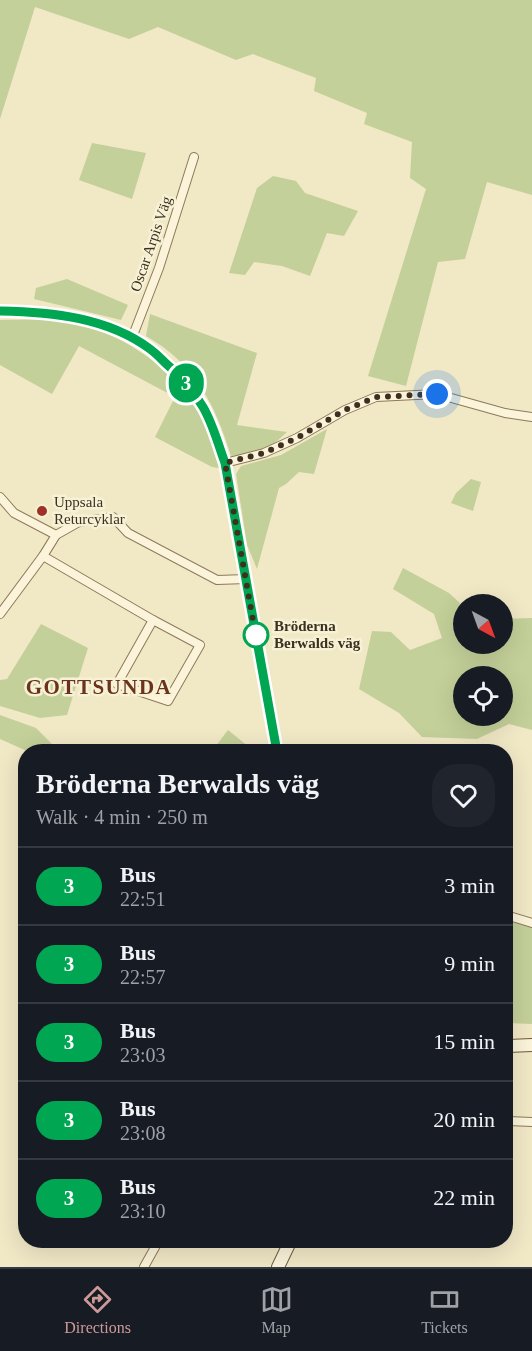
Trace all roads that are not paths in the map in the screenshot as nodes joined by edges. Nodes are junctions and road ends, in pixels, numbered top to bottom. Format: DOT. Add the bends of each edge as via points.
graph roads {
  1 [pos="194,157"];
  2 [pos="0,311"];
  3 [pos="132,338"];
  4 [pos="532,417"];
  5 [pos="225,463"];
  6 [pos="0,497"];
  7 [pos="56,535"];
  8 [pos="43,556"];
  9 [pos="246,579"];
  10 [pos="0,614"];
  11 [pos="153,620"];
  12 [pos="277,744"];
  13 [pos="513,917"];
  14 [pos="532,922"];
  15 [pos="532,1045"];
  16 [pos="513,1046"];
  17 [pos="513,1121"];
  18 [pos="532,1122"];
  19 [pos="155,1248"];
  20 [pos="287,1248"];
  21 [pos="144,1267"];
  22 [pos="278,1267"];
  1 -- 3 [label="street, Oscar Arpis Väg"];
  2 -- 3 [label="street" via="71,316"];
  3 -- 5 [label="street" via="150,349 194,392 213,428"];
  4 -- 5 [label="street" via="437,394 376,397 264,453"];
  5 -- 9 [label="street"];
  6 -- 7 [label="street" via="14,513"];
  7 -- 8 [label="street"];
  7 -- 9 [label="street" via="79,522 113,517 128,533 218,580"];
  8 -- 10 [label="street"];
  8 -- 11 [label="street"];
  9 -- 12 [label="street"];
  11 -- 11 [label="street" via="200,645 168,701 117,684"];
  13 -- 14 [label="street"];
  15 -- 16 [label="street"];
  17 -- 18 [label="street"];
  19 -- 21 [label="street"];
  20 -- 22 [label="street"];
}
